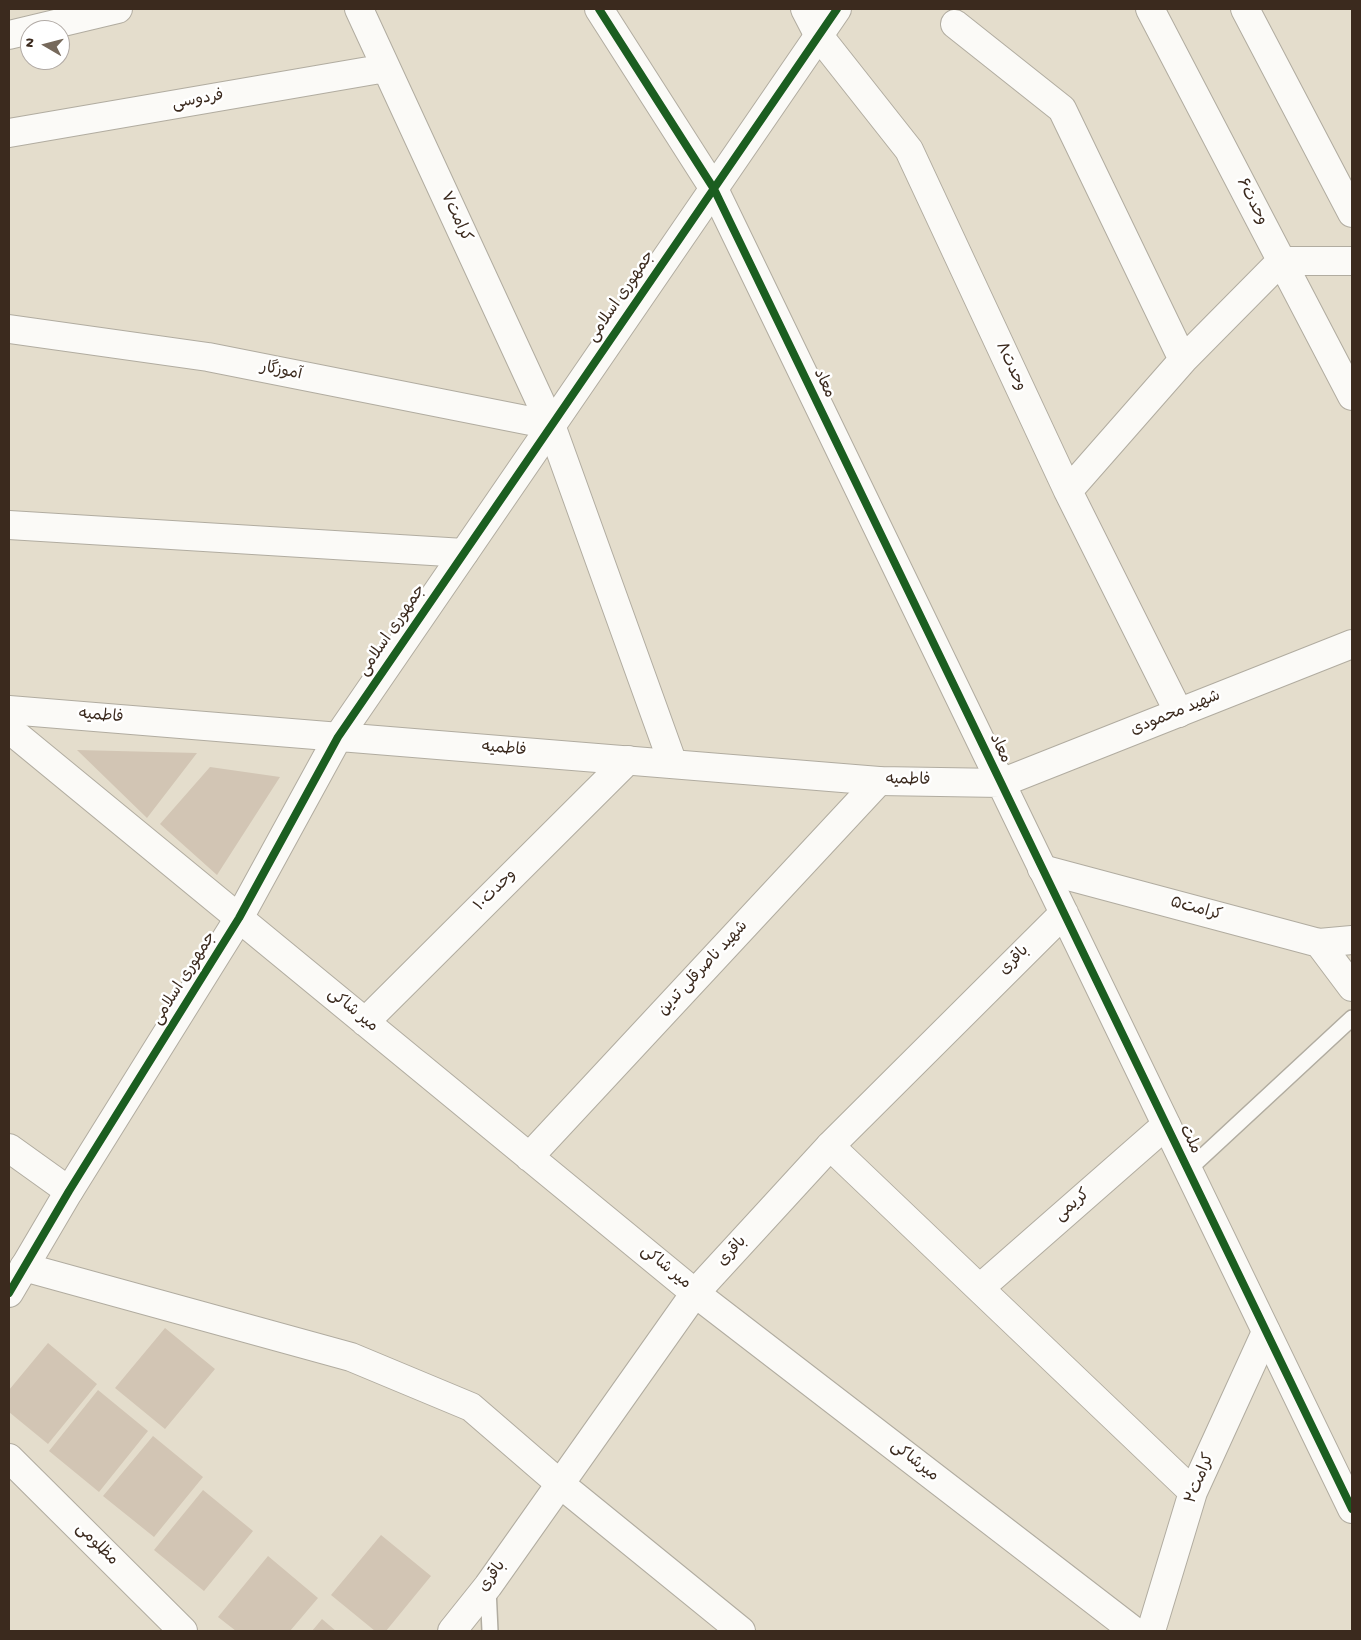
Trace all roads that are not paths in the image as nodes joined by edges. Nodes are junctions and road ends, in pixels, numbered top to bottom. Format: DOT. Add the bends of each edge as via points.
graph roads {
  1 [pos="118,9"];
  2 [pos="359,9"];
  3 [pos="599,9"];
  4 [pos="805,9"];
  5 [pos="837,9"];
  6 [pos="1150,9"];
  7 [pos="1245,9"];
  8 [pos="954,24"];
  9 [pos="9,35"];
  10 [pos="819,36"];
  11 [pos="386,68"];
  12 [pos="9,133"];
  13 [pos="714,189"];
  14 [pos="1352,213"];
  15 [pos="1281,261"];
  16 [pos="1352,261"];
  17 [pos="9,329"];
  18 [pos="1183,360"];
  19 [pos="1352,396"];
  20 [pos="552,425"];
  21 [pos="1068,491"];
  22 [pos="9,525"];
  23 [pos="464,553"];
  24 [pos="1352,644"];
  25 [pos="9,710"];
  26 [pos="1179,713"];
  27 [pos="9,729"];
  28 [pos="338,736"];
  29 [pos="628,760"];
  30 [pos="673,764"];
  31 [pos="879,781"];
  32 [pos="1000,783"];
  33 [pos="1042,869"];
  34 [pos="1064,913"];
  35 [pos="239,918"];
  36 [pos="1352,940"];
  37 [pos="1319,943"];
  38 [pos="1352,987"];
  39 [pos="1352,1018"];
  40 [pos="365,1022"];
  41 [pos="1166,1124"];
  42 [pos="830,1146"];
  43 [pos="9,1148"];
  44 [pos="530,1157"];
  45 [pos="1188,1170"];
  46 [pos="70,1191"];
  47 [pos="24,1267"];
  48 [pos="980,1288"];
  49 [pos="9,1293"];
  50 [pos="695,1293"];
  51 [pos="1266,1332"];
  52 [pos="9,1458"];
  53 [pos="559,1483"];
  54 [pos="1193,1492"];
  55 [pos="1352,1509"];
  56 [pos="488,1586"];
  57 [pos="183,1631"];
  58 [pos="452,1631"];
  59 [pos="490,1631"];
  60 [pos="740,1631"];
  61 [pos="1134,1631"];
  62 [pos="1151,1631"];
  1 -- 9 [label="street"];
  2 -- 11 [label="street, کرامت۷"];
  3 -- 13 [label="street, معاد"];
  4 -- 10 [label="street, وحدت۸"];
  5 -- 10 [label="street, جمهوری اسلامی"];
  6 -- 15 [label="street, وحدت۶"];
  7 -- 14 [label="street"];
  8 -- 18 [label="street" via="1062,109"];
  10 -- 13 [label="street, جمهوری اسلامی"];
  10 -- 21 [label="street, وحدت۸" via="910,150"];
  11 -- 12 [label="street, فردوسی"];
  11 -- 20 [label="street, کرامت۷"];
  13 -- 20 [label="street, جمهوری اسلامی"];
  13 -- 32 [label="street, معاد"];
  15 -- 16 [label="street"];
  15 -- 18 [label="street"];
  15 -- 19 [label="street, وحدت۶"];
  17 -- 20 [label="street, آموزگار" via="208,357"];
  18 -- 21 [label="street"];
  20 -- 23 [label="street, جمهوری اسلامی"];
  20 -- 30 [label="street, کرامت۷"];
  21 -- 26 [label="street, وحدت۸"];
  22 -- 23 [label="street"];
  23 -- 28 [label="street, جمهوری اسلامی"];
  24 -- 26 [label="street, شهید محمودی"];
  25 -- 28 [label="street, فاطمیه"];
  26 -- 32 [label="street, شهید محمودی"];
  27 -- 35 [label="street, میر شاکی"];
  28 -- 29 [label="street, فاطمیه"];
  28 -- 35 [label="street, جمهوری اسلامی"];
  29 -- 30 [label="street, فاطمیه"];
  29 -- 40 [label="street, وحدت۱۰"];
  30 -- 31 [label="street, فاطمیه"];
  31 -- 32 [label="street, فاطمیه"];
  31 -- 44 [label="street, شهید ناصرقلی تدین"];
  32 -- 33 [label="street, ملت"];
  33 -- 34 [label="street, ملت"];
  33 -- 37 [label="street, کرامت۵"];
  34 -- 41 [label="street, ملت"];
  34 -- 42 [label="street, باقری"];
  35 -- 40 [label="street, میر شاکی"];
  35 -- 46 [label="street, جمهوری اسلامی"];
  36 -- 37 [label="street, کرامت۵"];
  37 -- 38 [label="street"];
  39 -- 45 [label="lane"];
  40 -- 44 [label="street, میر شاکی"];
  41 -- 45 [label="street, ملت"];
  41 -- 48 [label="street, کریمی"];
  42 -- 48 [label="street"];
  42 -- 50 [label="street, باقری"];
  43 -- 46 [label="street"];
  44 -- 50 [label="street, میر شاکی"];
  45 -- 51 [label="street, ملت"];
  46 -- 47 [label="street, جمهوری اسلامی"];
  47 -- 49 [label="street, جمهوری اسلامی"];
  47 -- 53 [label="street" via="351,1357 471,1406"];
  48 -- 54 [label="street"];
  50 -- 53 [label="street, باقری"];
  50 -- 61 [label="street, میرشاکی"];
  51 -- 54 [label="street, کرامت۲"];
  51 -- 55 [label="street, ملت"];
  52 -- 57 [label="street, مظلومی"];
  53 -- 56 [label="street, باقری"];
  53 -- 60 [label="street"];
  54 -- 62 [label="street, کرامت۲"];
  56 -- 58 [label="street, باقری"];
  56 -- 59 [label="lane"];
}
